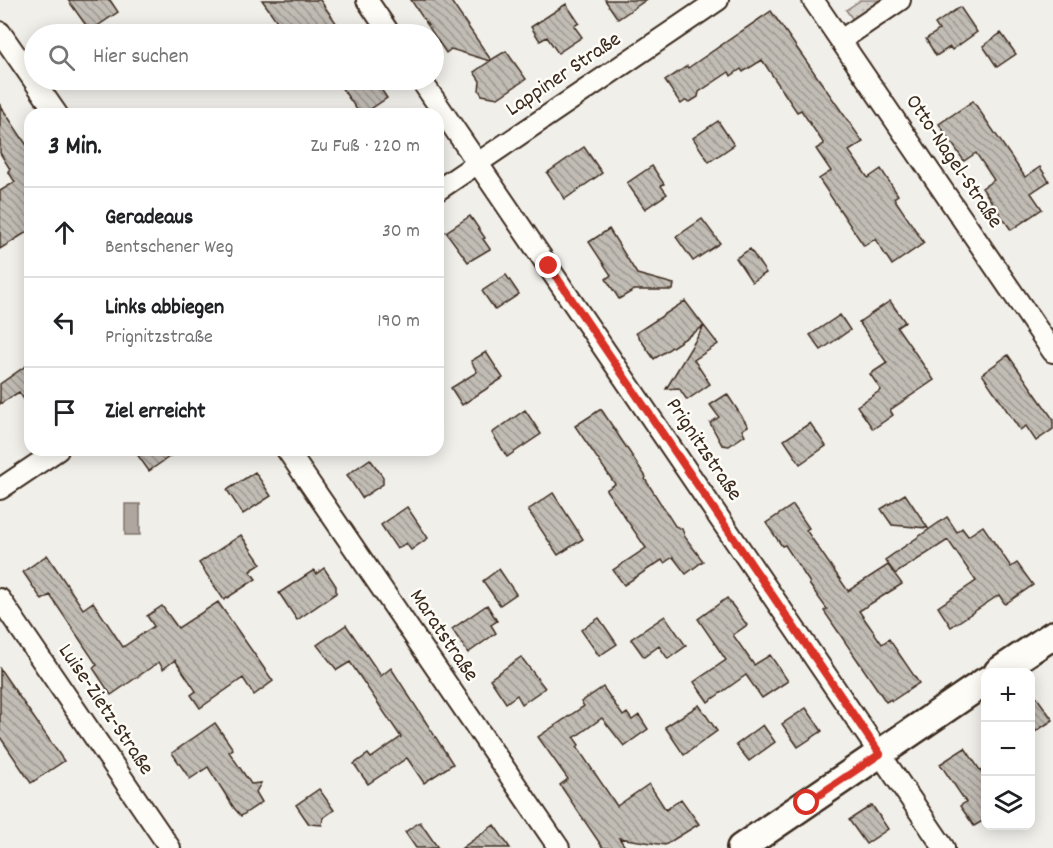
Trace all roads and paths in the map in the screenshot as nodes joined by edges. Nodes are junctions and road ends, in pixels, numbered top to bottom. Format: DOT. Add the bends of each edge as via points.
graph roads {
  1 [pos="367,0"];
  2 [pos="718,0"];
  3 [pos="813,0"];
  4 [pos="900,0"];
  5 [pos="383,24"];
  6 [pos="0,32"];
  7 [pos="841,40"];
  8 [pos="24,67"];
  9 [pos="40,90"];
  10 [pos="428,90"];
  11 [pos="53,108"];
  12 [pos="440,108"];
  13 [pos="444,113"];
  14 [pos="478,162"];
  15 [pos="444,186"];
  16 [pos="1053,351"];
  17 [pos="49,456"];
  18 [pos="291,456"];
  19 [pos="0,489"];
  20 [pos="0,599"];
  21 [pos="1053,635"];
  22 [pos="1004,668"];
  23 [pos="981,684"];
  24 [pos="880,754"];
  25 [pos="170,848"];
  26 [pos="559,848"];
  27 [pos="741,848"];
  28 [pos="944,848"];
  1 -- 5 [label="street"];
  2 -- 14 [label="street, Lappiner Straße"];
  3 -- 7 [label="street, Otto-Nagel-Straße"];
  4 -- 7 [label="street"];
  6 -- 8 [label="street"];
  7 -- 16 [label="street, Otto-Nagel-Straße"];
  9 -- 11 [label="street"];
  10 -- 12 [label="street, Prignitzstraße"];
  13 -- 14 [label="street, Prignitzstraße"];
  14 -- 15 [label="street, Lappiner Straße"];
  14 -- 24 [label="street, Prignitzstraße"];
  17 -- 19 [label="street"];
  18 -- 26 [label="street, Maratstraße"];
  20 -- 25 [label="street, Luise-Zietz-Straße"];
  21 -- 22 [label="street"];
  23 -- 24 [label="street"];
  24 -- 27 [label="street"];
  24 -- 28 [label="street, Prignitzstraße"];
}
